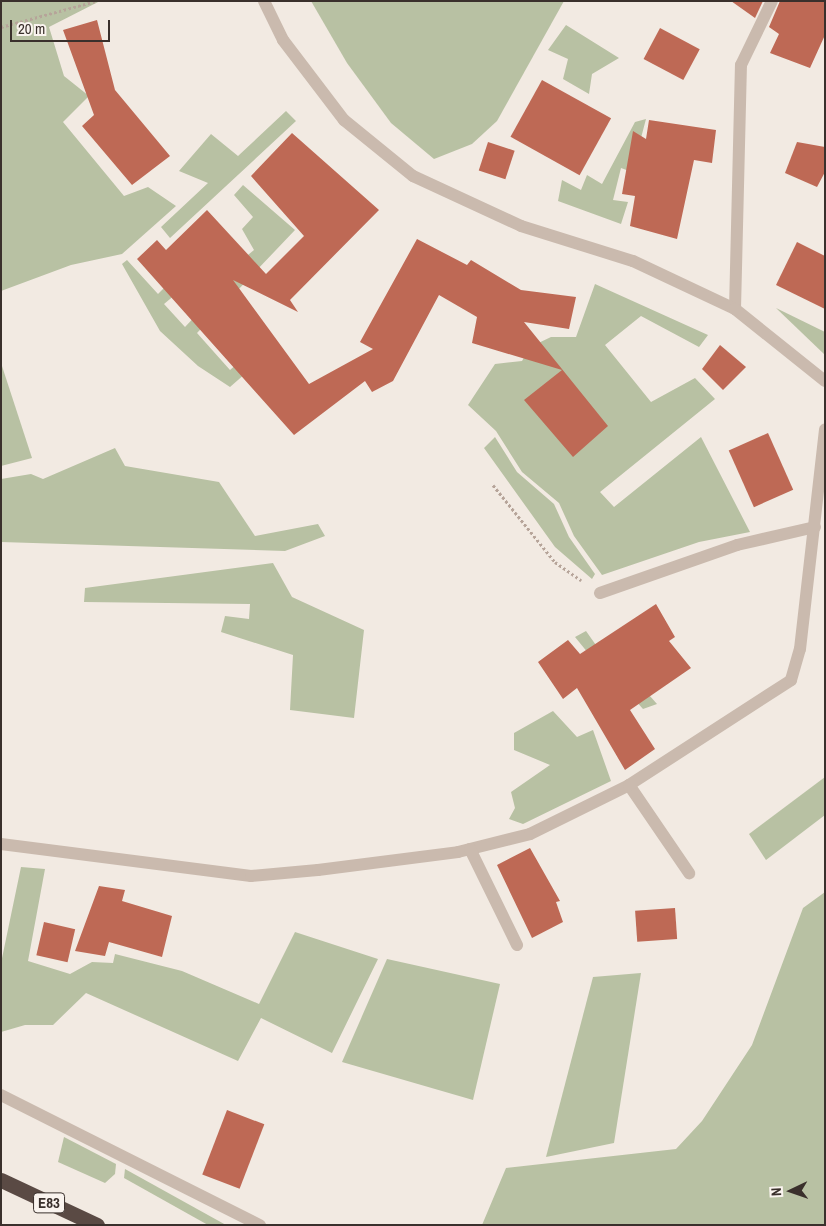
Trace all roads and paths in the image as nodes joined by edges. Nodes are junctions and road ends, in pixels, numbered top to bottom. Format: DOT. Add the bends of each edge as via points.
graph roads {
  1 [pos="96,1"];
  2 [pos="264,1"];
  3 [pos="772,1"];
  4 [pos="1,27"];
  5 [pos="735,309"];
  6 [pos="825,381"];
  7 [pos="825,428"];
  8 [pos="493,485"];
  9 [pos="815,527"];
  10 [pos="600,593"];
  11 [pos="629,785"];
  12 [pos="1,844"];
  13 [pos="470,849"];
  14 [pos="689,873"];
  15 [pos="517,945"];
  16 [pos="1,1095"];
  17 [pos="1,1180"];
  18 [pos="97,1225"];
  19 [pos="260,1225"];
  1 -- 4 [label="path"];
  2 -- 5 [label="street" via="283,40 344,120 413,176 521,226 633,260"];
  3 -- 5 [label="street" via="741,66"];
  5 -- 6 [label="street"];
  7 -- 9 [label="street"];
  8 -- 10 [label="path" via="555,562"];
  9 -- 10 [label="street" via="737,545"];
  9 -- 11 [label="street" via="800,649 791,680"];
  11 -- 13 [label="street" via="530,834"];
  11 -- 14 [label="street"];
  12 -- 13 [label="street" via="251,876"];
  13 -- 15 [label="street"];
  16 -- 19 [label="street"];
  17 -- 18 [label="highway, E83"];
}
